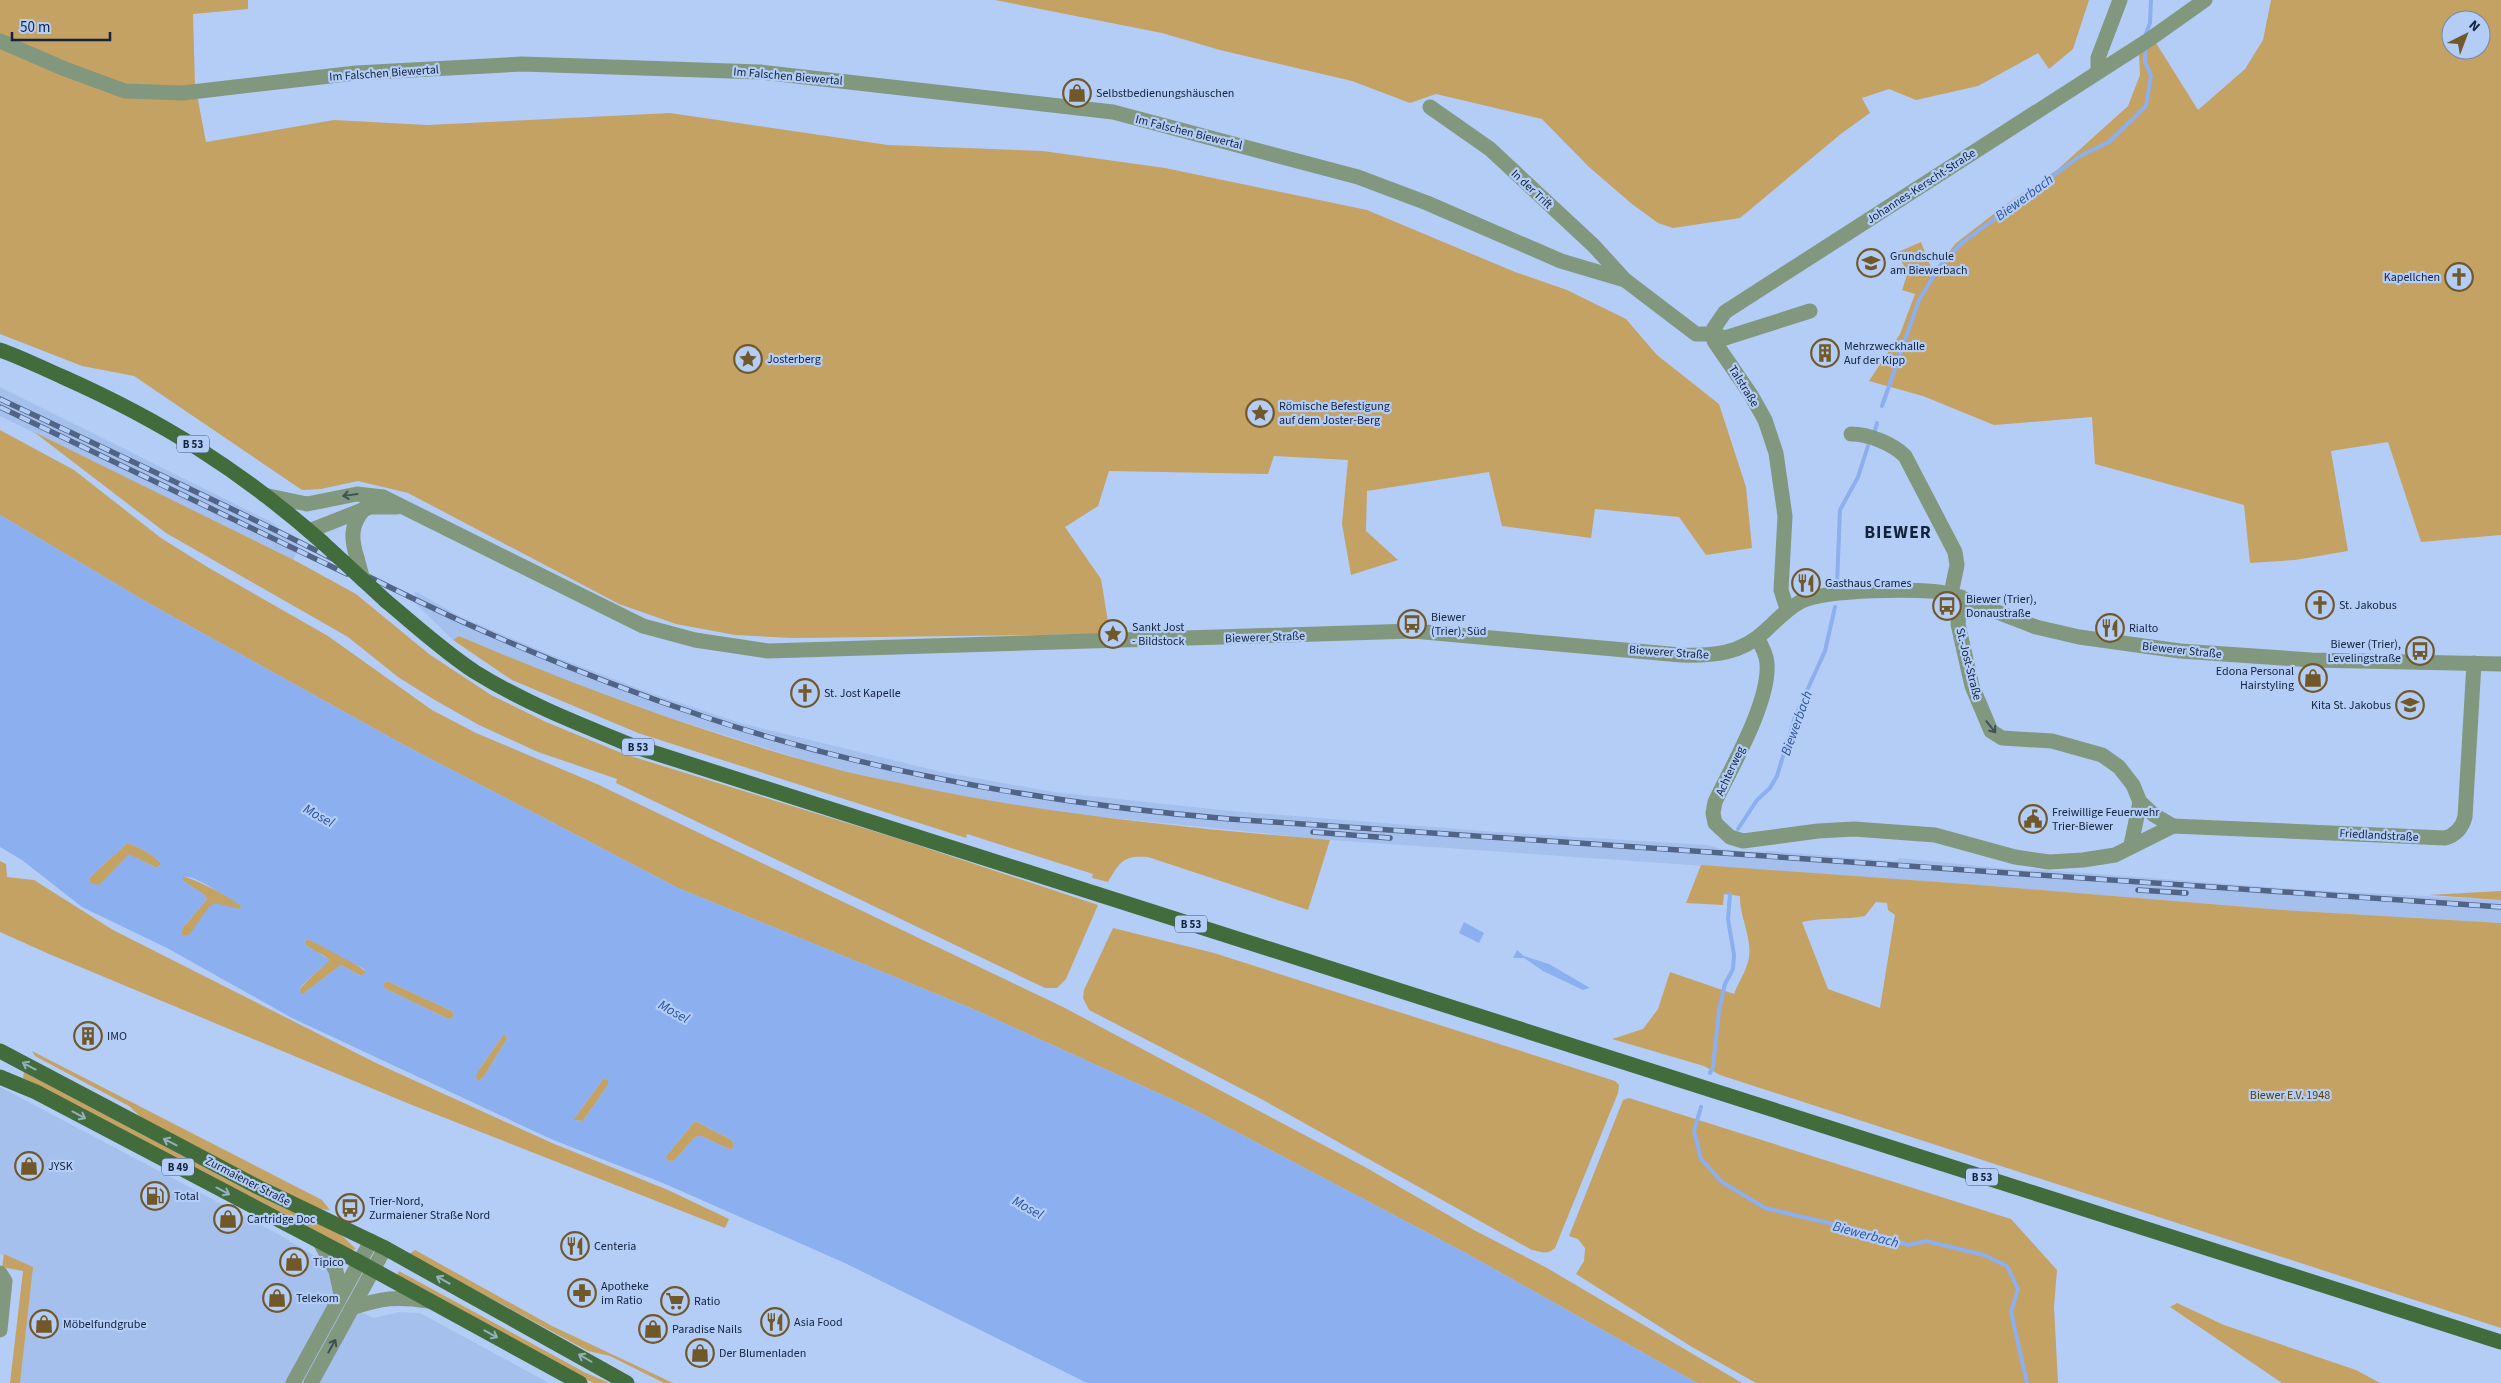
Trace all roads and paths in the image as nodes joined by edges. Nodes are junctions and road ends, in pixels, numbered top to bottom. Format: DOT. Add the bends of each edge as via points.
graph roads {
  1 [pos="2120,0"];
  2 [pos="2205,0"];
  3 [pos="0,41"];
  4 [pos="2098,70"];
  5 [pos="1430,107"];
  6 [pos="1625,280"];
  7 [pos="1810,311"];
  8 [pos="1714,334"];
  9 [pos="0,350"];
  10 [pos="1856,434"];
  11 [pos="264,495"];
  12 [pos="327,500"];
  13 [pos="365,508"];
  14 [pos="406,508"];
  15 [pos="309,532"];
  16 [pos="363,580"];
  17 [pos="1956,596"];
  18 [pos="1787,610"];
  19 [pos="1757,638"];
  20 [pos="2474,663"];
  21 [pos="2501,664"];
  22 [pos="2140,802"];
  23 [pos="2174,826"];
  24 [pos="2131,845"];
  25 [pos="0,1051"];
  26 [pos="0,1078"];
  27 [pos="371,1241"];
  28 [pos="320,1242"];
  29 [pos="385,1248"];
  30 [pos="359,1262"];
  31 [pos="373,1270"];
  32 [pos="0,1273"];
  33 [pos="340,1294"];
  34 [pos="433,1302"];
  35 [pos="352,1308"];
  36 [pos="0,1330"];
  37 [pos="2501,1342"];
  38 [pos="293,1383"];
  39 [pos="312,1383"];
  40 [pos="580,1383"];
  41 [pos="627,1383"];
  1 -- 4 [label="street" via="2098,58"];
  2 -- 4 [label="street, Johannes-Kerscht-Straße"];
  3 -- 6 [label="street, Im Falschen Biewertal" via="125,91 183,93 356,73 522,64 760,72 1098,110 1358,177 1561,261"];
  4 -- 8 [label="street, Johannes-Kerscht-Straße" via="1725,312 1718,320"];
  5 -- 6 [label="street, In der Trift" via="1490,150 1594,246"];
  6 -- 8 [label="street" via="1696,334"];
  7 -- 8 [label="street" via="1725,338"];
  8 -- 18 [label="street, Talstraße" via="1714,341 1765,420 1776,454 1785,516 1781,590"];
  9 -- 11 [label="main road, B 53" via="148,417 205,451"];
  10 -- 17 [label="street, St.-Jost-Straße" via="1898,449 1906,456 1954,552"];
  11 -- 12 [label="street, Biewerer Straße" via="307,504"];
  11 -- 15 [label="main road, B 53"];
  14 -- 12 [label="street, Biewerer Straße, one-way" via="390,499 369,494"];
  12 -- 15 [label="street" via="315,515"];
  13 -- 14 [label="street" via="385,505"];
  13 -- 15 [label="street"];
  13 -- 16 [label="street, bridge" via="355,520 353,530"];
  14 -- 19 [label="street, Biewerer Straße" via="642,626 695,640 768,651 1413,631 1712,656 1734,651"];
  15 -- 16 [label="main road, B 53, bridge"];
  16 -- 37 [label="main road, B 53, bridge" via="474,671 568,720 633,746"];
  17 -- 18 [label="street, Biewerer Straße" via="1938,590 1829,595 1802,600"];
  17 -- 20 [label="street, Biewerer Straße" via="2036,628 2180,651 2312,660"];
  17 -- 22 [label="street, St.-Jost-Straße, one-way" via="1958,624 1972,686 1991,731 2002,738 2052,741 2102,754 2133,785"];
  18 -- 19 [label="street, Biewerer Straße"];
  19 -- 24 [label="street, Achterweg" via="1766,661 1757,713 1715,802 1713,813 1715,823 1730,837 1743,841 1818,831 1885,831 1935,835 2015,857 2049,862 2115,855"];
  20 -- 21 [label="street, Biewerer Straße"];
  20 -- 23 [label="street, Friedlandstraße" via="2465,817 2463,825 2453,836"];
  22 -- 23 [label="street, St.-Jost-Straße" via="2154,815"];
  22 -- 24 [label="street"];
  23 -- 24 [label="street, Friedlandstraße"];
  27 -- 25 [label="main road, Zurmaiener Straße / B 49, one-way" via="258,1187"];
  26 -- 28 [label="main road, Zurmaiener Straße / B 49, one-way" via="36,1092"];
  27 -- 29 [label="main road, Zurmaiener Straße / B 49"];
  27 -- 30 [label="street"];
  28 -- 30 [label="main road, Zurmaiener Straße / B 49"];
  28 -- 33 [label="street" via="336,1271"];
  29 -- 31 [label="street"];
  41 -- 29 [label="main road, Zurmaiener Straße / B 49, one-way"];
  30 -- 31 [label="main road, Zurmaiener Straße / B 49"];
  30 -- 33 [label="street"];
  31 -- 34 [label="main road, Zurmaiener Straße / B 49"];
  31 -- 35 [label="street"];
  32 -- 36 [label="street" via="5,1281"];
  33 -- 38 [label="street"];
  34 -- 35 [label="street" via="396,1297"];
  34 -- 40 [label="main road, Zurmaiener Straße / B 49, one-way"];
  39 -- 35 [label="street, one-way"];
}
